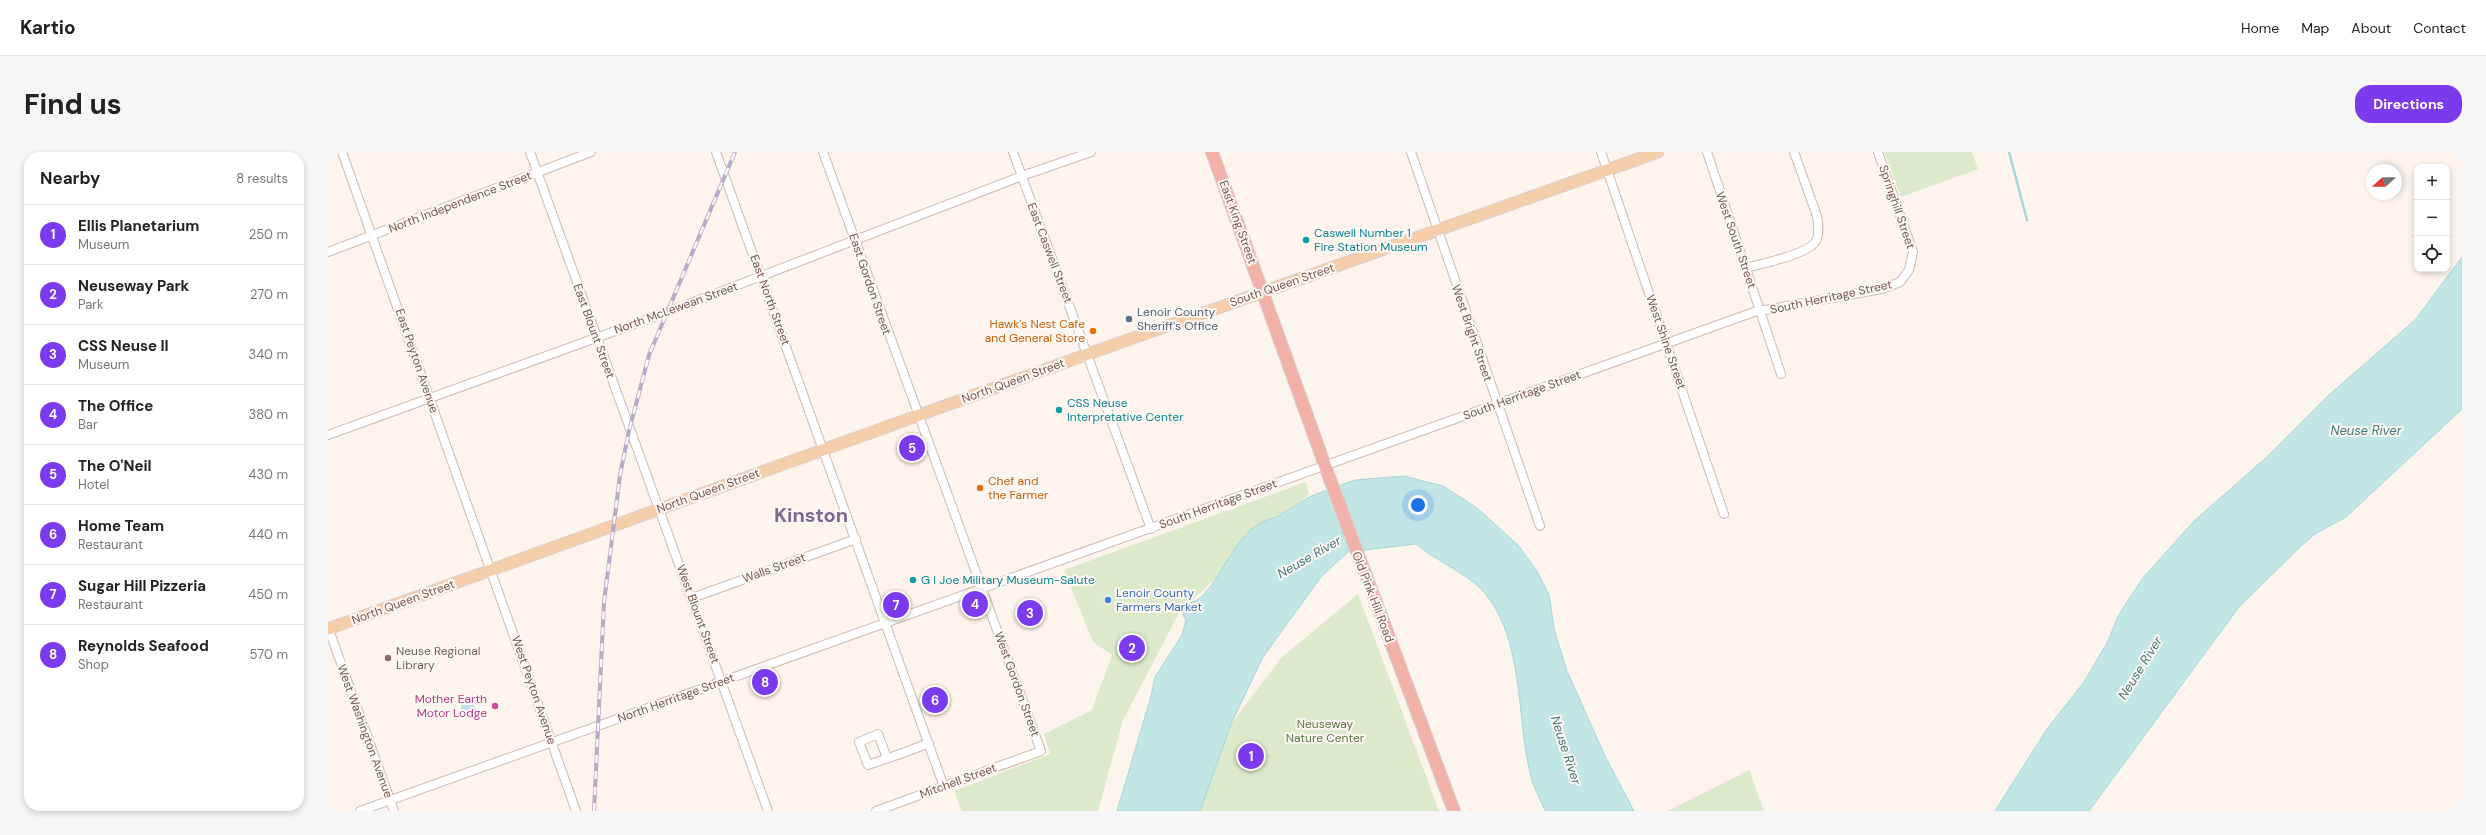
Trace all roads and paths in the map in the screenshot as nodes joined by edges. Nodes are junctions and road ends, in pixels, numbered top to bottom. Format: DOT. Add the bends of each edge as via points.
graph roads {
  1 [pos="342,152"];
  2 [pos="530,152"];
  3 [pos="591,152"];
  4 [pos="716,152"];
  5 [pos="823,152"];
  6 [pos="1013,152"];
  7 [pos="1091,152"];
  8 [pos="1212,152"];
  9 [pos="1411,152"];
  10 [pos="1601,152"];
  11 [pos="1658,152"];
  12 [pos="1706,152"];
  13 [pos="1794,152"];
  14 [pos="1878,152"];
  15 [pos="1607,170"];
  16 [pos="537,173"];
  17 [pos="1022,176"];
  18 [pos="1436,230"];
  19 [pos="373,235"];
  20 [pos="854,240"];
  21 [pos="328,252"];
  22 [pos="1746,268"];
  23 [pos="762,276"];
  24 [pos="1900,282"];
  25 [pos="1263,291"];
  26 [pos="1760,312"];
  27 [pos="596,337"];
  28 [pos="1666,344"];
  29 [pos="1088,354"];
  30 [pos="1781,374"];
  31 [pos="429,398"];
  32 [pos="1497,404"];
  33 [pos="919,415"];
  34 [pos="328,435"];
  35 [pos="824,449"];
  36 [pos="1326,470"];
  37 [pos="659,509"];
  38 [pos="1724,514"];
  39 [pos="1540,526"];
  40 [pos="1151,529"];
  41 [pos="856,539"];
  42 [pos="492,570"];
  43 [pos="982,588"];
  44 [pos="692,598"];
  45 [pos="886,622"];
  46 [pos="328,628"];
  47 [pos="723,681"];
  48 [pos="552,743"];
  49 [pos="930,743"];
  50 [pos="1041,751"];
  51 [pos="887,758"];
  52 [pos="944,787"];
  53 [pos="390,800"];
  54 [pos="360,811"];
  55 [pos="394,811"];
  56 [pos="576,811"];
  57 [pos="768,811"];
  58 [pos="876,811"];
  59 [pos="1454,811"];
  1 -- 19 [label="street, East Peyton Avenue"];
  2 -- 16 [label="street, East Blount Street"];
  3 -- 16 [label="street, North Independence Street"];
  4 -- 23 [label="street, East North Street"];
  5 -- 20 [label="street, East Gordon Street"];
  6 -- 17 [label="street, East Caswell Street"];
  7 -- 17 [label="street, North McLewean Street"];
  8 -- 25 [label="highway, East King Street"];
  9 -- 18 [label="street, West Bright Street"];
  10 -- 15 [label="street, West Shine Street"];
  11 -- 15 [label="main road, South Queen Street"];
  12 -- 22 [label="street, West South Street"];
  13 -- 22 [label="street" via="1817,216 1819,225 1816,241 1811,246 1781,259"];
  14 -- 24 [label="street, Springhill Street" via="1913,252 1909,270"];
  15 -- 18 [label="main road, South Queen Street"];
  15 -- 28 [label="street, West Shine Street"];
  16 -- 19 [label="street, North Independence Street"];
  16 -- 27 [label="street, East Blount Street"];
  17 -- 20 [label="street, North McLewean Street"];
  17 -- 29 [label="street, East Caswell Street"];
  18 -- 25 [label="main road, South Queen Street"];
  18 -- 32 [label="street, West Bright Street"];
  19 -- 21 [label="street, North Independence Street"];
  19 -- 31 [label="street, East Peyton Avenue"];
  20 -- 23 [label="street, North McLewean Street"];
  20 -- 33 [label="street, East Gordon Street"];
  22 -- 26 [label="street, West South Street"];
  23 -- 27 [label="street, North McLewean Street"];
  23 -- 35 [label="street, East North Street"];
  24 -- 26 [label="street, South Herritage Street" via="1882,289"];
  25 -- 29 [label="main road, South Queen Street"];
  25 -- 36 [label="highway, Old Pink Hill Road"];
  26 -- 28 [label="street, South Herritage Street"];
  26 -- 30 [label="street, West South Street"];
  27 -- 31 [label="street, North McLewean Street"];
  27 -- 37 [label="street, East Blount Street"];
  28 -- 32 [label="street, South Herritage Street"];
  28 -- 38 [label="street, West Shine Street"];
  29 -- 33 [label="main road, North Queen Street"];
  29 -- 40 [label="street, East Caswell Street"];
  31 -- 34 [label="street, North McLewean Street"];
  31 -- 42 [label="street, East Peyton Avenue"];
  32 -- 36 [label="street, South Herritage Street"];
  32 -- 39 [label="street, West Bright Street"];
  33 -- 35 [label="main road, North Queen Street"];
  33 -- 43 [label="street, West Gordon Street"];
  35 -- 37 [label="main road, North Queen Street"];
  35 -- 41 [label="street, East North Street"];
  36 -- 40 [label="street, South Herritage Street"];
  36 -- 59 [label="highway, Old Pink Hill Road"];
  37 -- 42 [label="main road, North Queen Street"];
  37 -- 44 [label="street, West Blount Street"];
  40 -- 43 [label="street, North Herritage Street"];
  41 -- 44 [label="street, Walls Street"];
  41 -- 45 [label="street, East North Street"];
  42 -- 46 [label="main road, North Queen Street"];
  42 -- 48 [label="street, West Peyton Avenue"];
  43 -- 45 [label="street, North Herritage Street"];
  43 -- 50 [label="street, West Gordon Street"];
  44 -- 47 [label="street, West Blount Street"];
  45 -- 47 [label="street, North Herritage Street"];
  45 -- 49 [label="street, East North Street"];
  46 -- 53 [label="street, West Washington Avenue"];
  47 -- 48 [label="street, North Herritage Street"];
  47 -- 57 [label="street, West Blount Street"];
  48 -- 53 [label="street, North Herritage Street"];
  48 -- 56 [label="street, West Peyton Avenue"];
  49 -- 51 [label="street"];
  49 -- 52 [label="street, East North Street"];
  50 -- 52 [label="street, Mitchell Street"];
  52 -- 58 [label="street, Mitchell Street"];
  53 -- 54 [label="street, North Herritage Street"];
  53 -- 55 [label="street, West Washington Avenue"];
}
